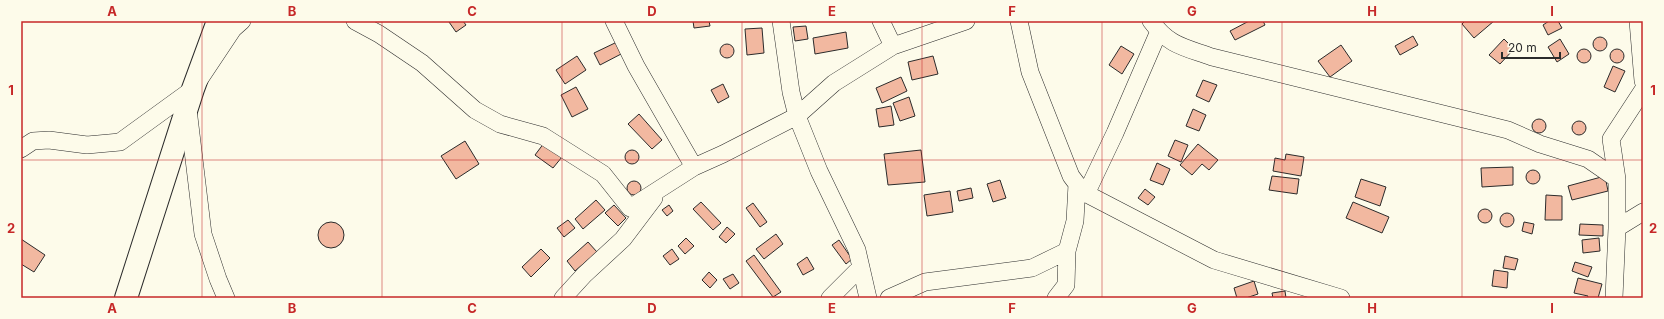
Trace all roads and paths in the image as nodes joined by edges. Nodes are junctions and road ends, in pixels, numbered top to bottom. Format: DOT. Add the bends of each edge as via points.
graph roads {
  1 [pos="218,21"];
  2 [pos="242,21"];
  3 [pos="354,21"];
  4 [pos="614,21"];
  5 [pos="780,21"];
  6 [pos="881,21"];
  7 [pos="966,21"];
  8 [pos="1019,21"];
  9 [pos="1638,21"];
  10 [pos="1155,26"];
  11 [pos="893,46"];
  12 [pos="1643,81"];
  13 [pos="1643,90"];
  14 [pos="190,98"];
  15 [pos="798,116"];
  16 [pos="25,141"];
  17 [pos="694,167"];
  18 [pos="1617,179"];
  19 [pos="662,187"];
  20 [pos="1081,189"];
  21 [pos="1643,212"];
  22 [pos="1617,228"];
  23 [pos="1067,251"];
  24 [pos="861,267"];
  25 [pos="126,298"];
  26 [pos="226,298"];
  27 [pos="563,298"];
  28 [pos="830,298"];
  29 [pos="868,298"];
  30 [pos="889,298"];
  31 [pos="1056,298"];
  32 [pos="1341,298"];
  33 [pos="1614,298"];
  1 -- 14 [label="main road"];
  2 -- 14 [label="street" via="233,29"];
  3 -- 19 [label="street" via="379,34 422,63 475,110 500,124 543,136 603,174 630,208"];
  4 -- 17 [label="street" via="636,66"];
  5 -- 15 [label="street"];
  6 -- 11 [label="street"];
  7 -- 11 [label="street"];
  8 -- 20 [label="street" via="1030,72 1068,170"];
  9 -- 12 [label="street"];
  10 -- 18 [label="street" via="1171,43 1212,57 1508,130 1540,144 1588,159"];
  10 -- 20 [label="street" via="1115,133"];
  11 -- 15 [label="street" via="834,83"];
  13 -- 18 [label="street" via="1611,139"];
  14 -- 16 [label="street" via="120,142 87,145 49,140"];
  14 -- 25 [label="main road"];
  14 -- 26 [label="street" via="203,234"];
  15 -- 17 [label="street"];
  15 -- 24 [label="street" via="819,171 857,250"];
  17 -- 19 [label="street"];
  18 -- 22 [label="street"];
  19 -- 27 [label="street" via="623,239"];
  20 -- 23 [label="street" via="1076,221"];
  20 -- 32 [label="street" via="1214,260"];
  21 -- 22 [label="street"];
  22 -- 33 [label="street"];
  23 -- 30 [label="street" via="1032,268 925,282"];
  23 -- 31 [label="street" via="1066,284"];
  24 -- 28 [label="street"];
  24 -- 29 [label="street"];
}
